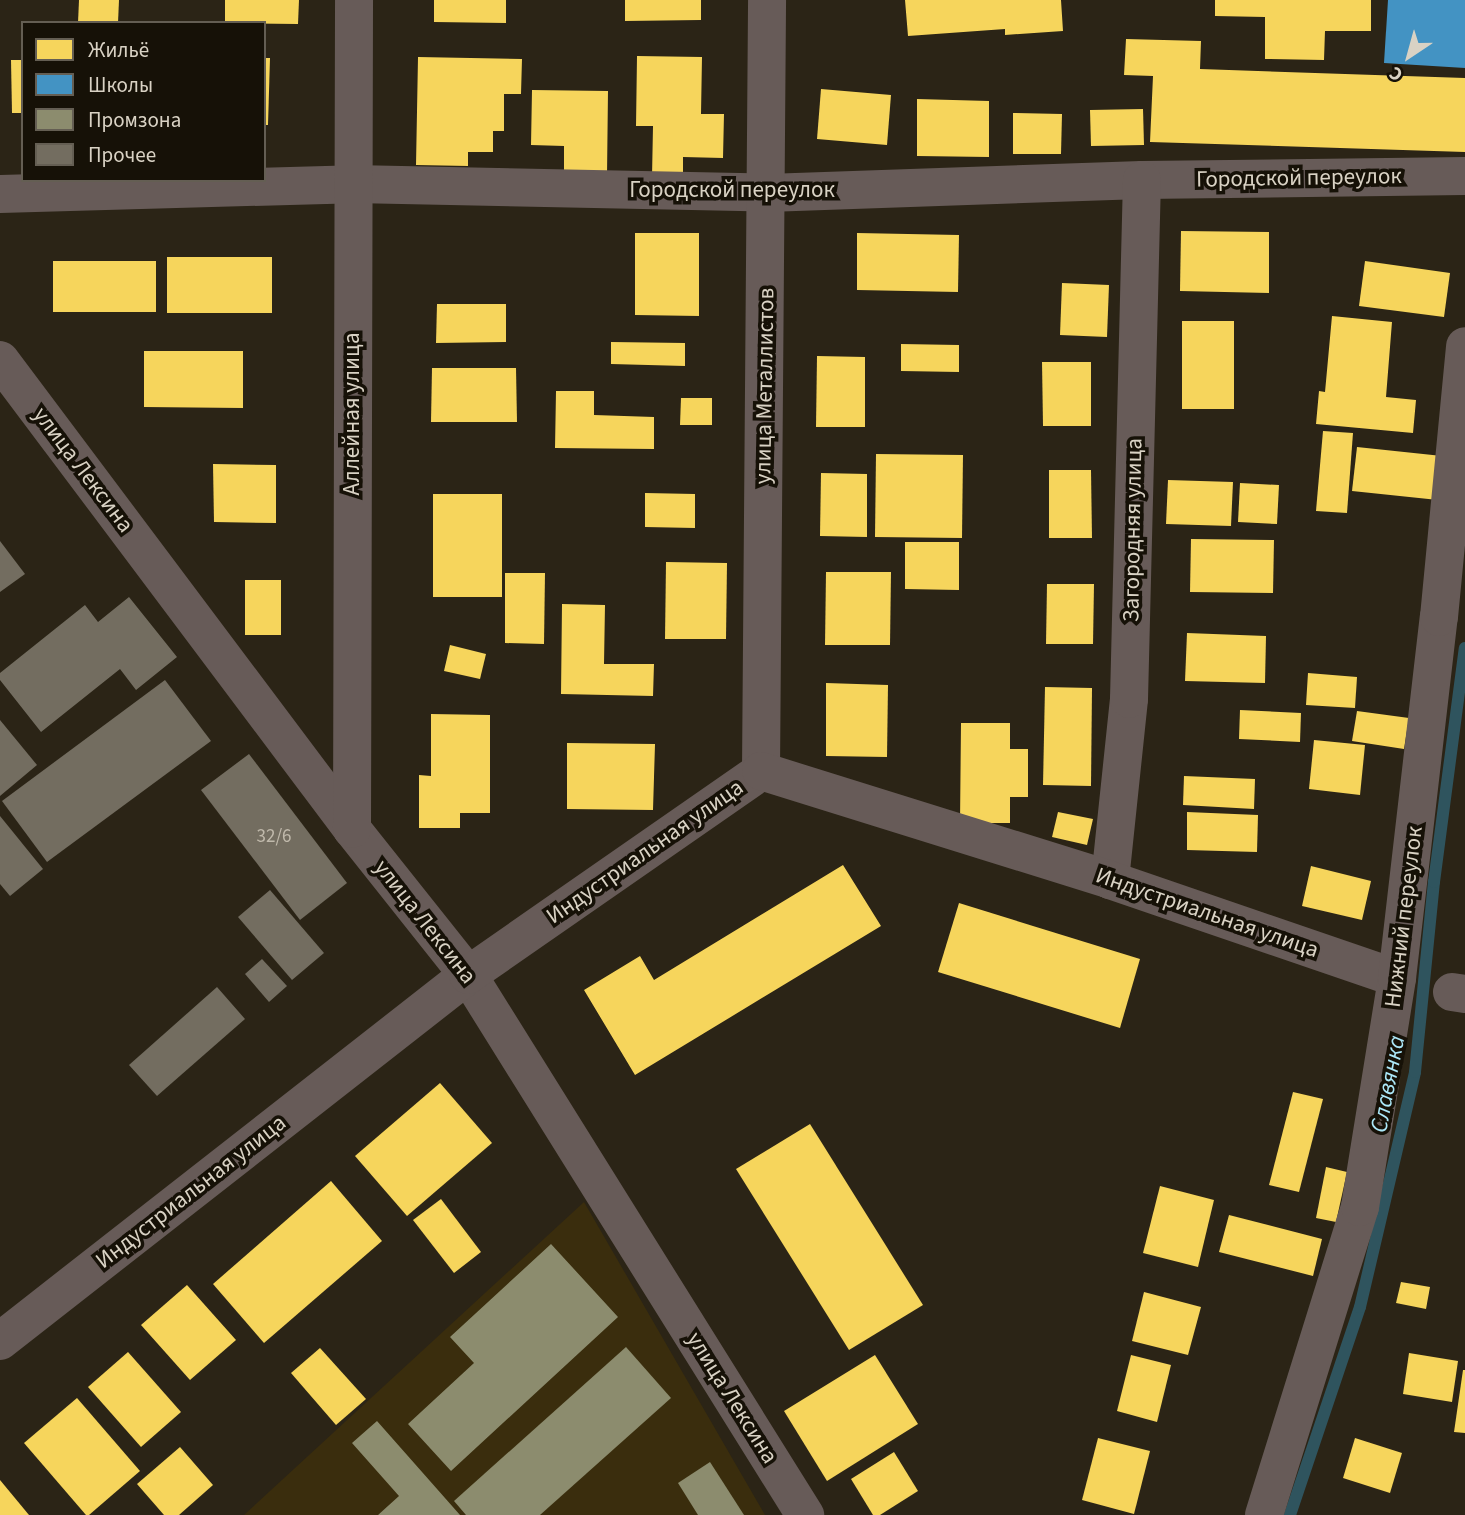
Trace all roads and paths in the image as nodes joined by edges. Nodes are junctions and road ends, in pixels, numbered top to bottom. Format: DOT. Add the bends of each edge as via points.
graph roads {
  1 [pos="354,0"];
  2 [pos="767,0"];
  3 [pos="1465,176"];
  4 [pos="1142,180"];
  5 [pos="353,184"];
  6 [pos="767,193"];
  7 [pos="0,194"];
  8 [pos="1465,346"];
  9 [pos="0,360"];
  10 [pos="761,771"];
  11 [pos="352,829"];
  12 [pos="1110,880"];
  13 [pos="468,975"];
  14 [pos="1397,978"];
  15 [pos="0,1341"];
  16 [pos="805,1515"];
  17 [pos="1264,1515"];
  1 -- 5 [label="street, Аллейная улица"];
  2 -- 6 [label="street, улица Металлистов"];
  3 -- 4 [label="street, Городской переулок"];
  4 -- 6 [label="street, Городской переулок"];
  4 -- 12 [label="street, Загородняя улица" via="1129,699"];
  5 -- 6 [label="street, Городской переулок"];
  5 -- 7 [label="street, Городской переулок"];
  5 -- 11 [label="street, Аллейная улица"];
  6 -- 10 [label="street, улица Металлистов"];
  8 -- 14 [label="street, Нижний переулок"];
  9 -- 11 [label="street, улица Лексина"];
  10 -- 12 [label="street, Индустриальная улица"];
  10 -- 13 [label="street, Индустриальная улица"];
  11 -- 13 [label="street, улица Лексина"];
  12 -- 14 [label="street, Индустриальная улица"];
  13 -- 15 [label="street, Индустриальная улица"];
  13 -- 16 [label="street, улица Лексина"];
  14 -- 17 [label="street, Нижний переулок" via="1360,1207"];
}
